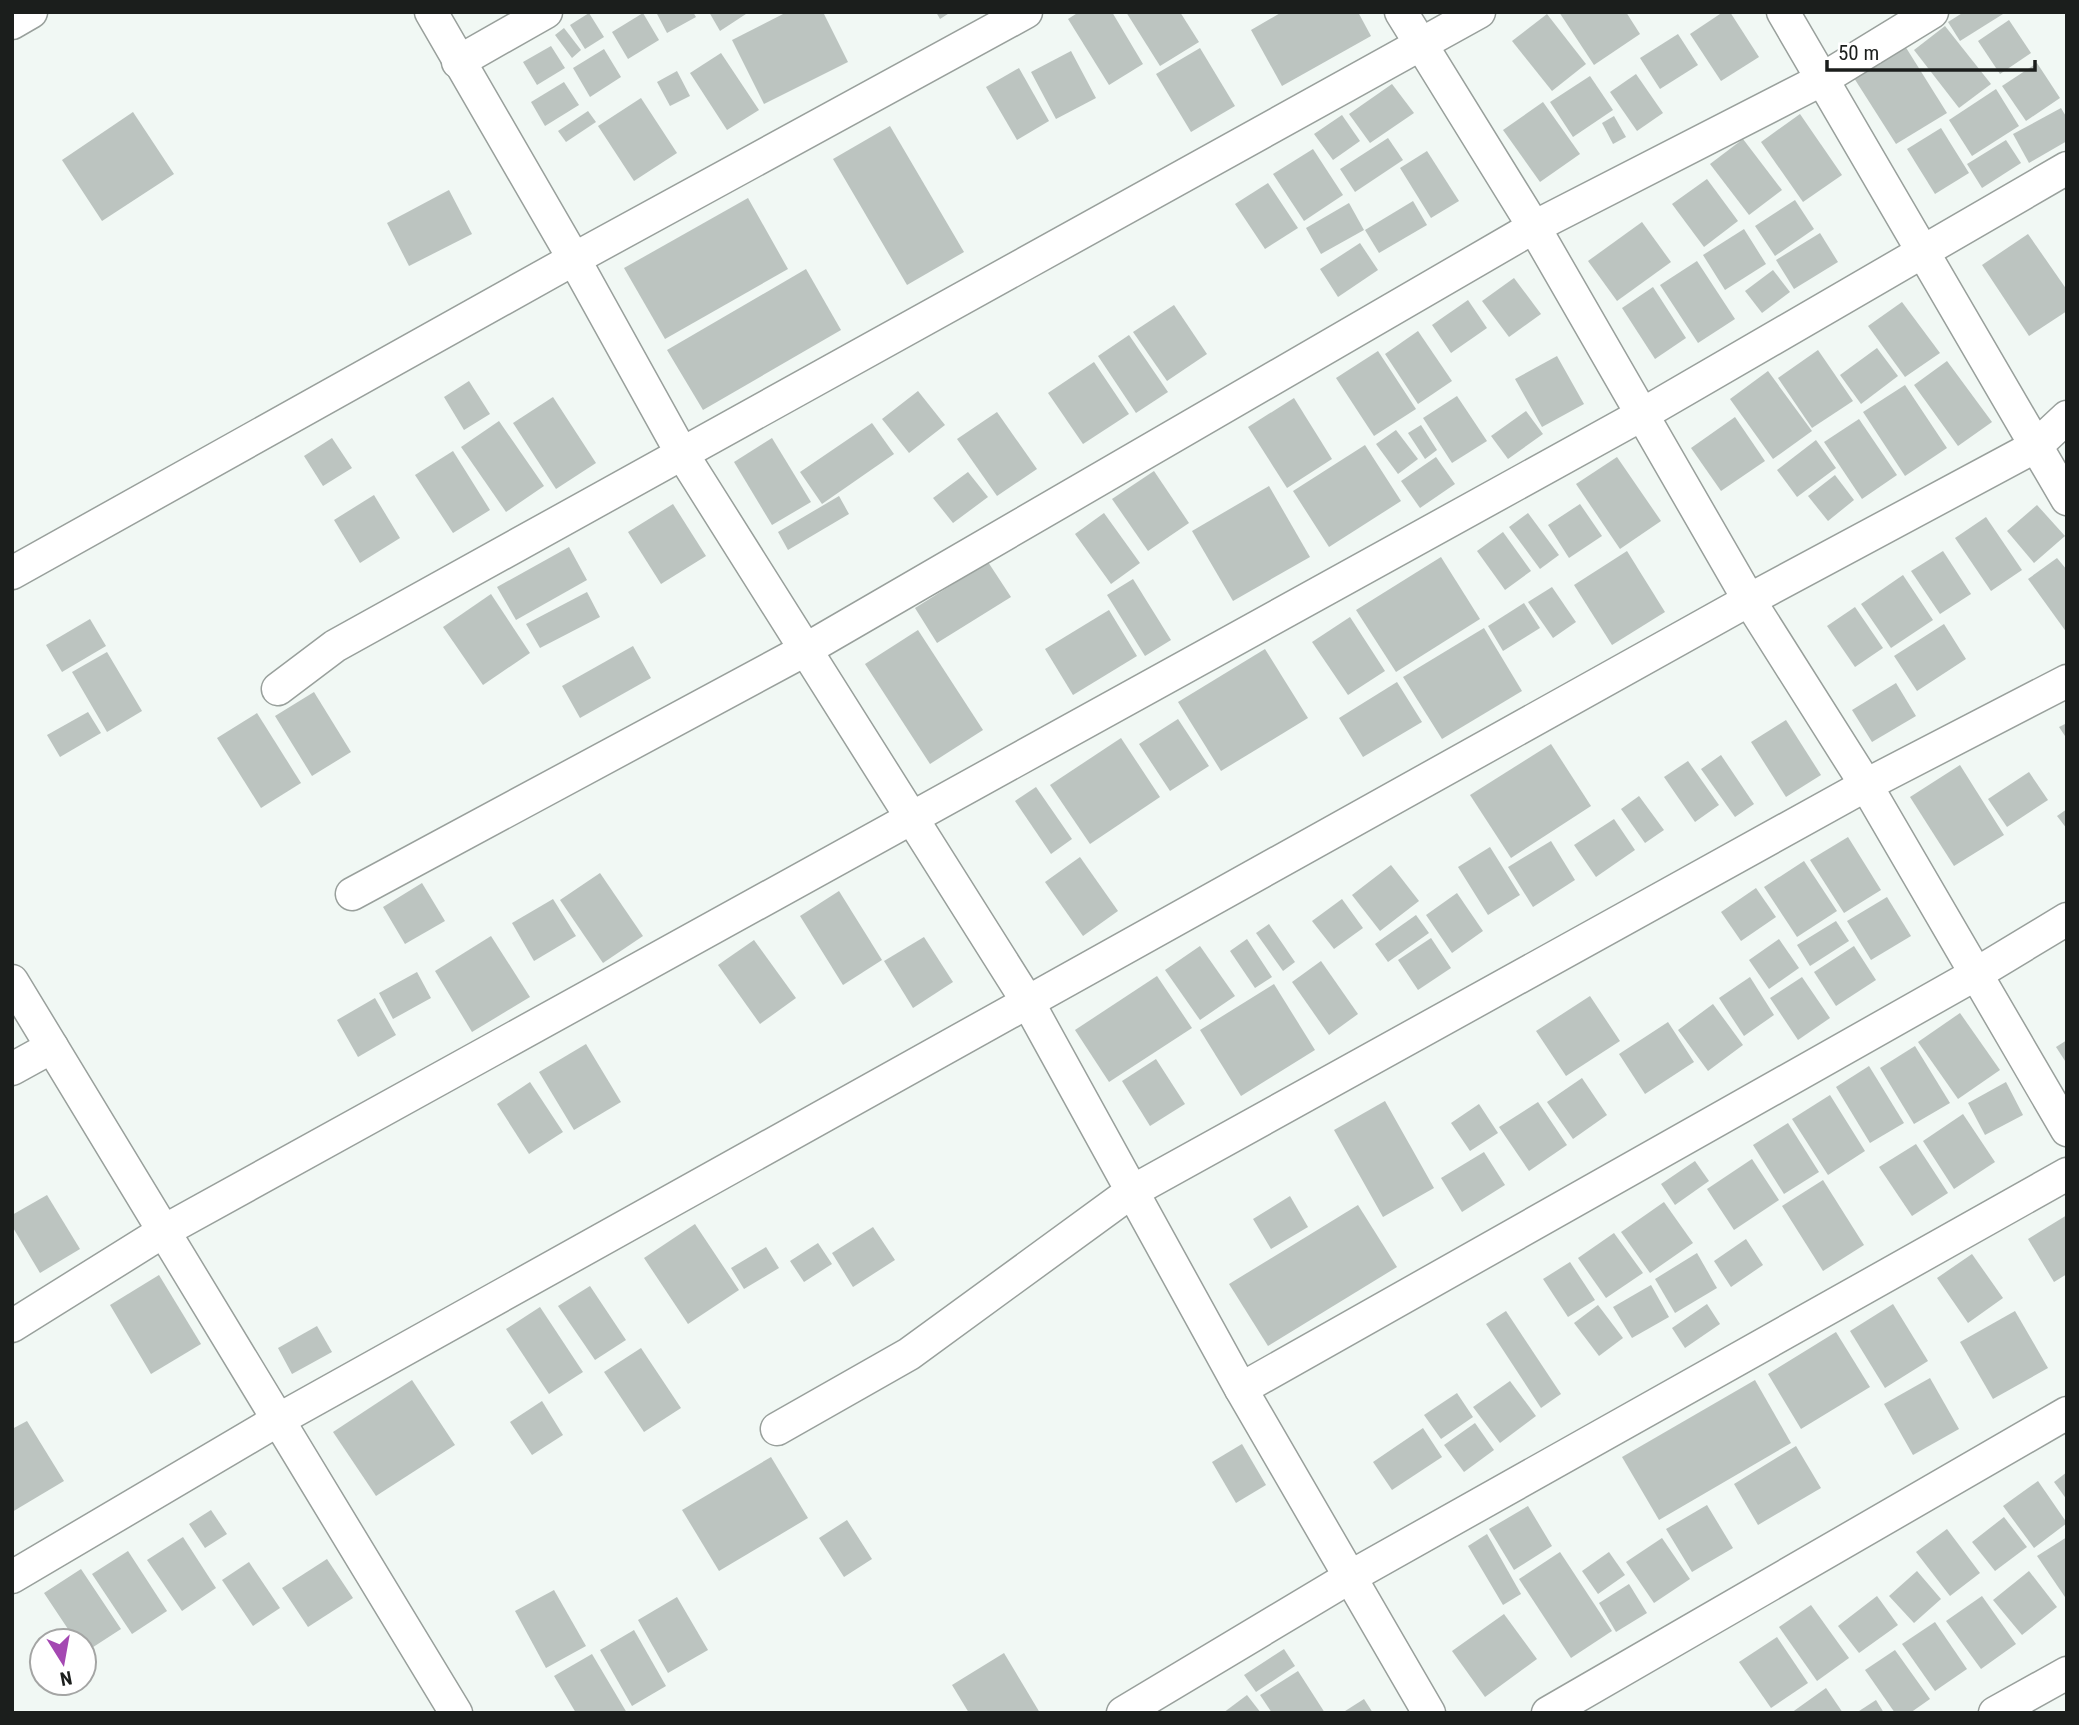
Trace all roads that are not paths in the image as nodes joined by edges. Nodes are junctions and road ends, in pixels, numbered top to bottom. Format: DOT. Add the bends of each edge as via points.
graph roads {
  1 [pos="31,12"];
  2 [pos="431,12"];
  3 [pos="546,12"];
  4 [pos="1026,12"];
  5 [pos="1401,12"];
  6 [pos="1479,12"];
  7 [pos="1783,12"];
  8 [pos="1932,12"];
  9 [pos="12,23"];
  10 [pos="1421,46"];
  11 [pos="458,62"];
  12 [pos="1821,80"];
  13 [pos="2067,167"];
  14 [pos="1534,227"];
  15 [pos="1924,252"];
  16 [pos="574,259"];
  17 [pos="1643,414"];
  18 [pos="2067,417"];
  19 [pos="2036,446"];
  20 [pos="681,452"];
  21 [pos="2067,499"];
  22 [pos="12,573"];
  23 [pos="1749,600"];
  24 [pos="805,650"];
  25 [pos="2067,681"];
  26 [pos="278,689"];
  27 [pos="1866,785"];
  28 [pos="914,818"];
  29 [pos="352,894"];
  30 [pos="2067,919"];
  31 [pos="1976,974"];
  32 [pos="12,981"];
  33 [pos="1029,1004"];
  34 [pos="52,1047"];
  35 [pos="12,1069"];
  36 [pos="2067,1130"];
  37 [pos="2067,1174"];
  38 [pos="1131,1192"];
  39 [pos="164,1231"];
  40 [pos="12,1326"];
  41 [pos="1241,1389"];
  42 [pos="2067,1413"];
  43 [pos="278,1420"];
  44 [pos="776,1429"];
  45 [pos="12,1577"];
  46 [pos="1350,1577"];
  47 [pos="2067,1674"];
  48 [pos="456,1713"];
  49 [pos="1123,1713"];
  50 [pos="1429,1713"];
  51 [pos="1548,1713"];
  52 [pos="1995,1713"];
  1 -- 9 [label="street"];
  2 -- 11 [label="street"];
  3 -- 11 [label="street"];
  4 -- 16 [label="street"];
  5 -- 10 [label="street"];
  6 -- 10 [label="street"];
  7 -- 12 [label="street"];
  8 -- 12 [label="street"];
  10 -- 14 [label="street"];
  10 -- 20 [label="street"];
  11 -- 16 [label="street"];
  12 -- 14 [label="street"];
  12 -- 15 [label="street"];
  13 -- 15 [label="street"];
  14 -- 17 [label="street"];
  14 -- 24 [label="street"];
  15 -- 17 [label="street"];
  15 -- 19 [label="street"];
  16 -- 20 [label="street"];
  16 -- 22 [label="street"];
  17 -- 23 [label="street"];
  17 -- 28 [label="street"];
  18 -- 19 [label="street"];
  19 -- 21 [label="street"];
  19 -- 23 [label="street"];
  20 -- 24 [label="street"];
  20 -- 26 [label="street" via="335,646"];
  23 -- 27 [label="street"];
  23 -- 33 [label="street"];
  24 -- 28 [label="street"];
  24 -- 29 [label="street"];
  25 -- 27 [label="street"];
  27 -- 31 [label="street"];
  27 -- 38 [label="street"];
  28 -- 33 [label="street"];
  28 -- 39 [label="street"];
  30 -- 31 [label="street"];
  31 -- 36 [label="street"];
  31 -- 41 [label="street"];
  32 -- 34 [label="street"];
  33 -- 38 [label="street"];
  33 -- 43 [label="street"];
  34 -- 35 [label="street"];
  34 -- 39 [label="street"];
  37 -- 46 [label="street"];
  38 -- 41 [label="street"];
  38 -- 44 [label="street" via="909,1354"];
  39 -- 40 [label="street"];
  39 -- 43 [label="street"];
  41 -- 46 [label="street"];
  42 -- 51 [label="street"];
  43 -- 45 [label="street"];
  43 -- 48 [label="street"];
  46 -- 49 [label="street"];
  46 -- 50 [label="street"];
  47 -- 52 [label="street"];
}
